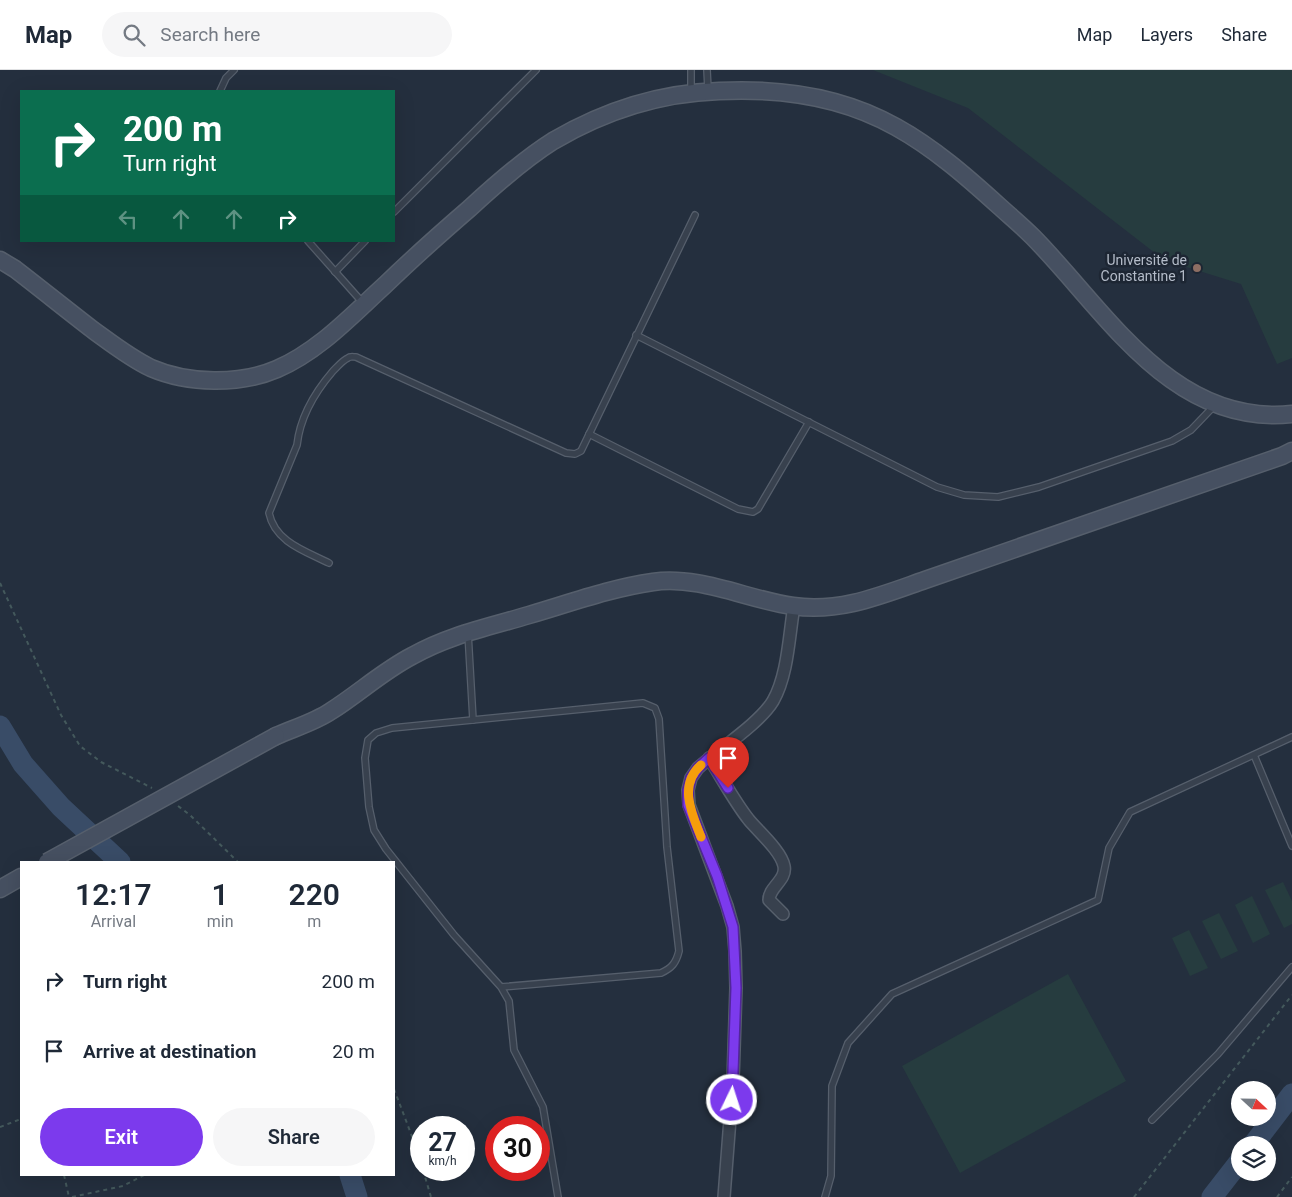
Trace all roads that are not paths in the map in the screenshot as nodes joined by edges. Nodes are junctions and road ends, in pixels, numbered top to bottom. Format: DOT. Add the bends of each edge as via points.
graph roads {
  1 [pos="234,70"];
  2 [pos="536,70"];
  3 [pos="691,70"];
  4 [pos="707,70"];
  5 [pos="220,90"];
  6 [pos="708,91"];
  7 [pos="691,94"];
  8 [pos="395,211"];
  9 [pos="695,215"];
  10 [pos="309,242"];
  11 [pos="364,242"];
  12 [pos="0,260"];
  13 [pos="335,272"];
  14 [pos="364,304"];
  15 [pos="636,336"];
  16 [pos="1216,405"];
  17 [pos="1292,414"];
  18 [pos="809,422"];
  19 [pos="590,434"];
  20 [pos="1292,450"];
  21 [pos="329,564"];
  22 [pos="794,606"];
  23 [pos="468,631"];
  24 [pos="473,720"];
  25 [pos="1292,737"];
  26 [pos="1254,755"];
  27 [pos="709,758"];
  28 [pos="1292,846"];
  29 [pos="49,861"];
  30 [pos="20,878"];
  31 [pos="0,888"];
  32 [pos="784,914"];
  33 [pos="1292,967"];
  34 [pos="501,987"];
  35 [pos="1152,1120"];
  36 [pos="558,1197"];
  37 [pos="724,1197"];
  38 [pos="825,1197"];
  1 -- 5 [label="lane"];
  2 -- 8 [label="lane"];
  3 -- 7 [label="lane"];
  4 -- 6 [label="lane"];
  6 -- 7 [label="main road"];
  6 -- 16 [label="main road" via="745,90 817,98 843,104 896,126 978,187 1032,236 1158,370 1187,391"];
  7 -- 14 [label="main road" via="653,99 618,110 552,142 513,170"];
  9 -- 15 [label="lane"];
  10 -- 13 [label="lane"];
  11 -- 13 [label="lane"];
  12 -- 14 [label="main road" via="118,348 150,367 208,381 240,379 276,370 307,352"];
  13 -- 14 [label="lane"];
  15 -- 18 [label="lane"];
  15 -- 19 [label="lane"];
  16 -- 17 [label="main road" via="1242,412"];
  16 -- 18 [label="lane" via="1191,430 1172,441 1040,488 998,497 964,495 937,487"];
  18 -- 19 [label="lane" via="758,509 753,512 738,509"];
  19 -- 21 [label="lane" via="581,451 566,453 356,356 348,358 324,382 302,420 297,445 269,512 277,532 289,543"];
  20 -- 22 [label="main road" via="870,599 844,606"];
  22 -- 23 [label="main road" via="678,581 654,582"];
  22 -- 27 [label="street" via="786,657 773,701 762,715"];
  23 -- 24 [label="lane"];
  23 -- 29 [label="main road, bridge" via="411,656 329,713 276,736"];
  24 -- 34 [label="lane" via="392,728 368,740 365,758 369,807 374,830 386,849 454,935"];
  24 -- 34 [label="lane" via="643,704 655,708 659,718 667,847 679,951 676,962 661,974"];
  25 -- 26 [label="lane"];
  26 -- 28 [label="lane"];
  26 -- 38 [label="lane" via="1130,812 1109,848 1098,900 892,994 848,1043 832,1086 831,1176"];
  27 -- 32 [label="street" via="748,818 784,864 784,872 769,894 769,900"];
  27 -- 37 [label="street" via="691,778 688,805 717,876 733,927 736,988 733,1080"];
  30 -- 31 [label="main road"];
  33 -- 35 [label="lane" via="1218,1054"];
  34 -- 36 [label="lane" via="509,1002 514,1050 543,1107"];
}
